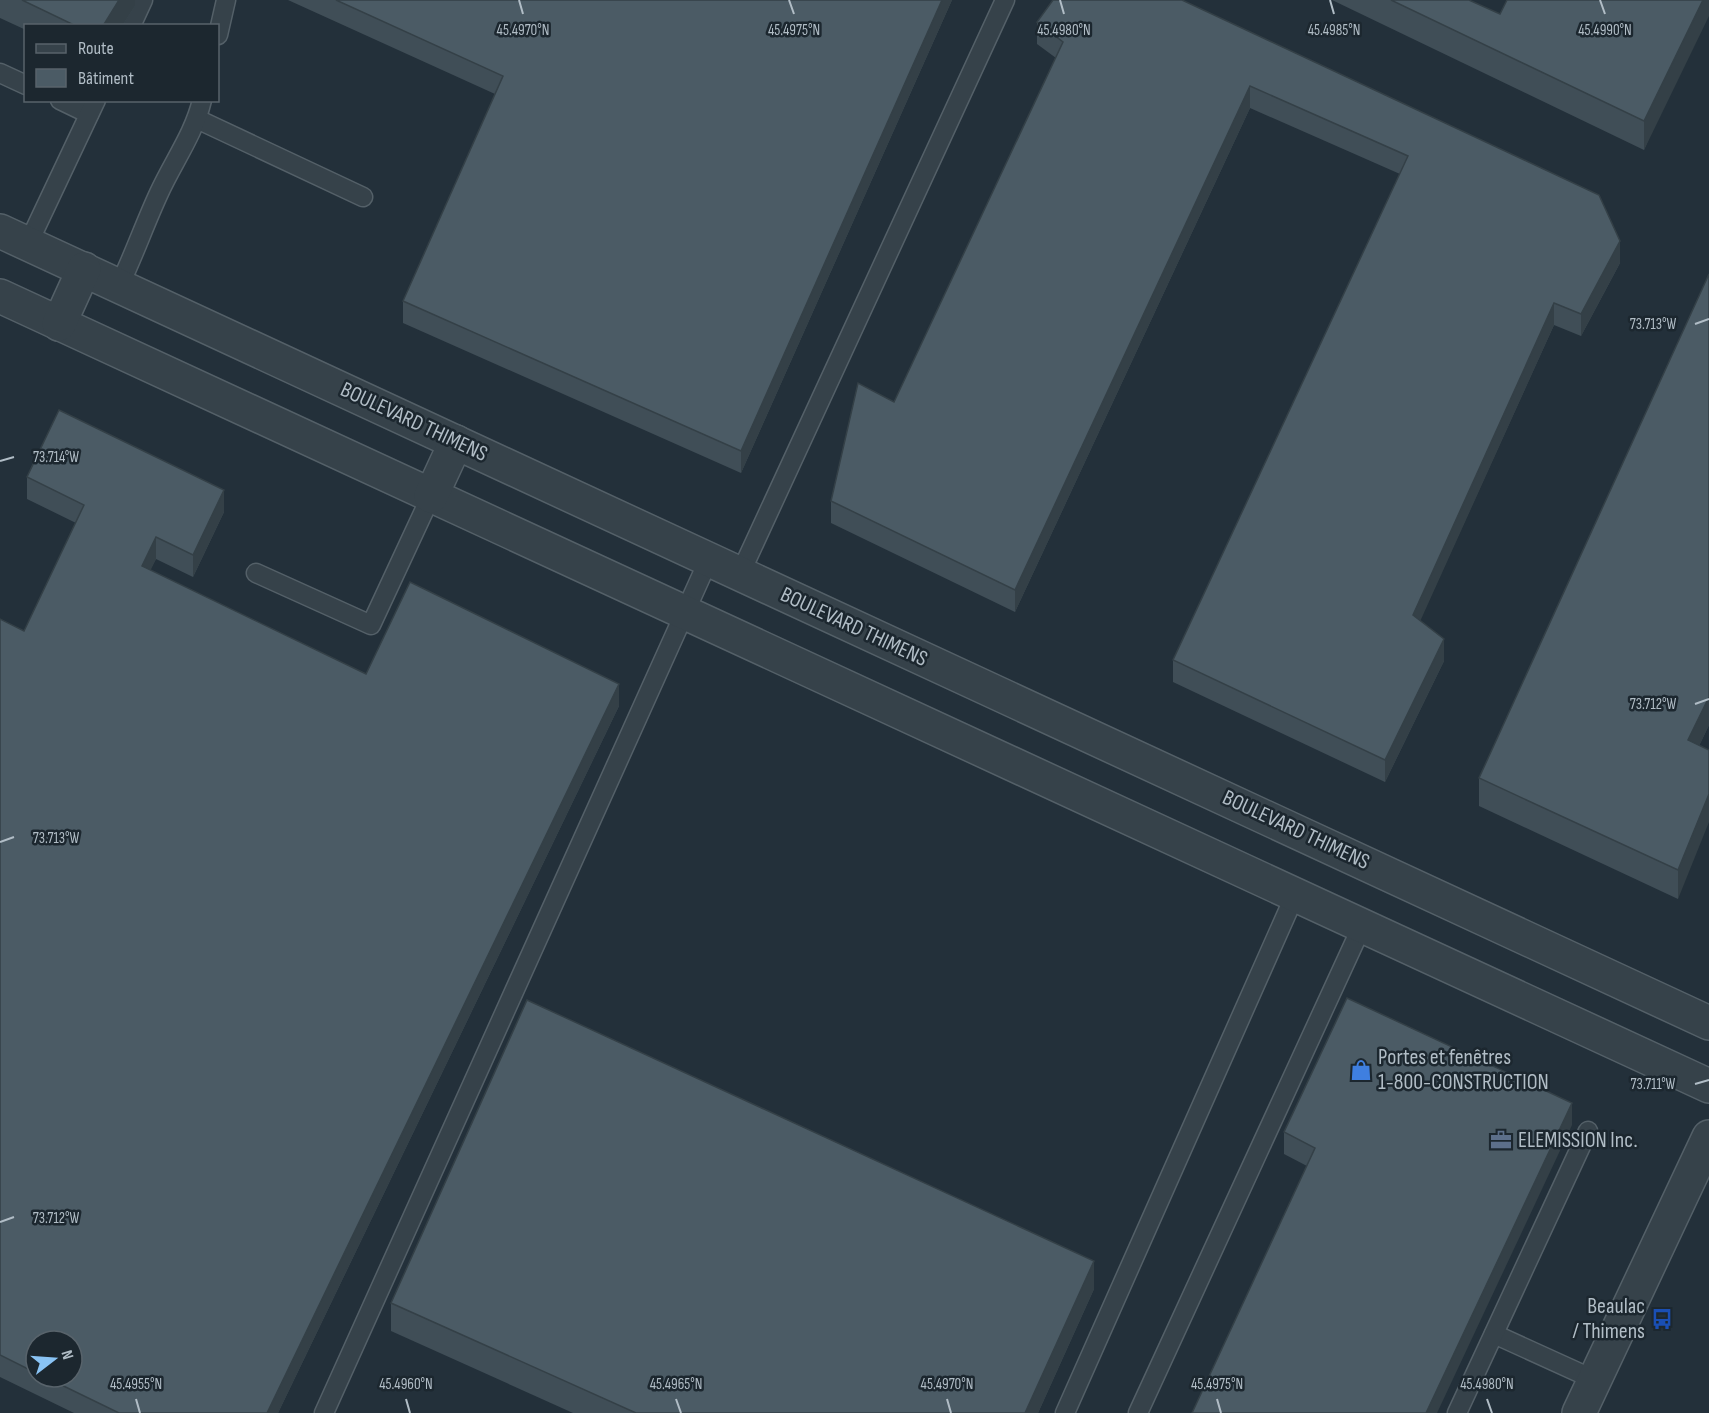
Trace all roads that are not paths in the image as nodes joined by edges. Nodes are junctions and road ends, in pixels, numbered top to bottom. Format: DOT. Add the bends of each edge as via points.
graph roads {
  1 [pos="144,0"];
  2 [pos="226,0"];
  3 [pos="1005,0"];
  4 [pos="132,24"];
  5 [pos="219,31"];
  6 [pos="0,73"];
  7 [pos="24,84"];
  8 [pos="69,102"];
  9 [pos="201,102"];
  10 [pos="93,107"];
  11 [pos="197,119"];
  12 [pos="363,197"];
  13 [pos="14,237"];
  14 [pos="84,269"];
  15 [pos="119,286"];
  16 [pos="0,296"];
  17 [pos="59,324"];
  18 [pos="456,442"];
  19 [pos="431,496"];
  20 [pos="709,559"];
  21 [pos="256,573"];
  22 [pos="740,574"];
  23 [pos="685,613"];
  24 [pos="1295,895"];
  25 [pos="1362,926"];
  26 [pos="1709,1023"];
  27 [pos="1709,1086"];
  28 [pos="1588,1131"];
  29 [pos="1709,1137"];
  30 [pos="1494,1334"];
  31 [pos="1595,1380"];
  32 [pos="324,1413"];
  33 [pos="1065,1413"];
  34 [pos="1138,1413"];
  35 [pos="1457,1413"];
  36 [pos="1579,1413"];
  1 -- 4 [label="lane"];
  2 -- 5 [label="lane"];
  3 -- 22 [label="lane"];
  6 -- 7 [label="lane"];
  8 -- 10 [label="lane"];
  9 -- 11 [label="lane"];
  10 -- 13 [label="lane"];
  11 -- 12 [label="lane"];
  11 -- 15 [label="lane" via="159,193"];
  13 -- 14 [label="street, BOULEVARD THIMENS"];
  14 -- 15 [label="street, BOULEVARD THIMENS"];
  14 -- 17 [label="street"];
  15 -- 18 [label="street, BOULEVARD THIMENS"];
  16 -- 17 [label="street"];
  17 -- 19 [label="street"];
  18 -- 19 [label="street"];
  18 -- 20 [label="street, BOULEVARD THIMENS"];
  19 -- 21 [label="lane" via="371,625"];
  19 -- 23 [label="street"];
  20 -- 22 [label="street, BOULEVARD THIMENS"];
  20 -- 23 [label="lane"];
  22 -- 26 [label="street, BOULEVARD THIMENS"];
  23 -- 24 [label="street"];
  23 -- 32 [label="lane"];
  24 -- 25 [label="street"];
  24 -- 33 [label="lane"];
  25 -- 27 [label="street"];
  25 -- 34 [label="lane"];
  28 -- 30 [label="lane"];
  29 -- 31 [label="street"];
  30 -- 31 [label="lane"];
  30 -- 35 [label="lane"];
  31 -- 36 [label="street"];
}
